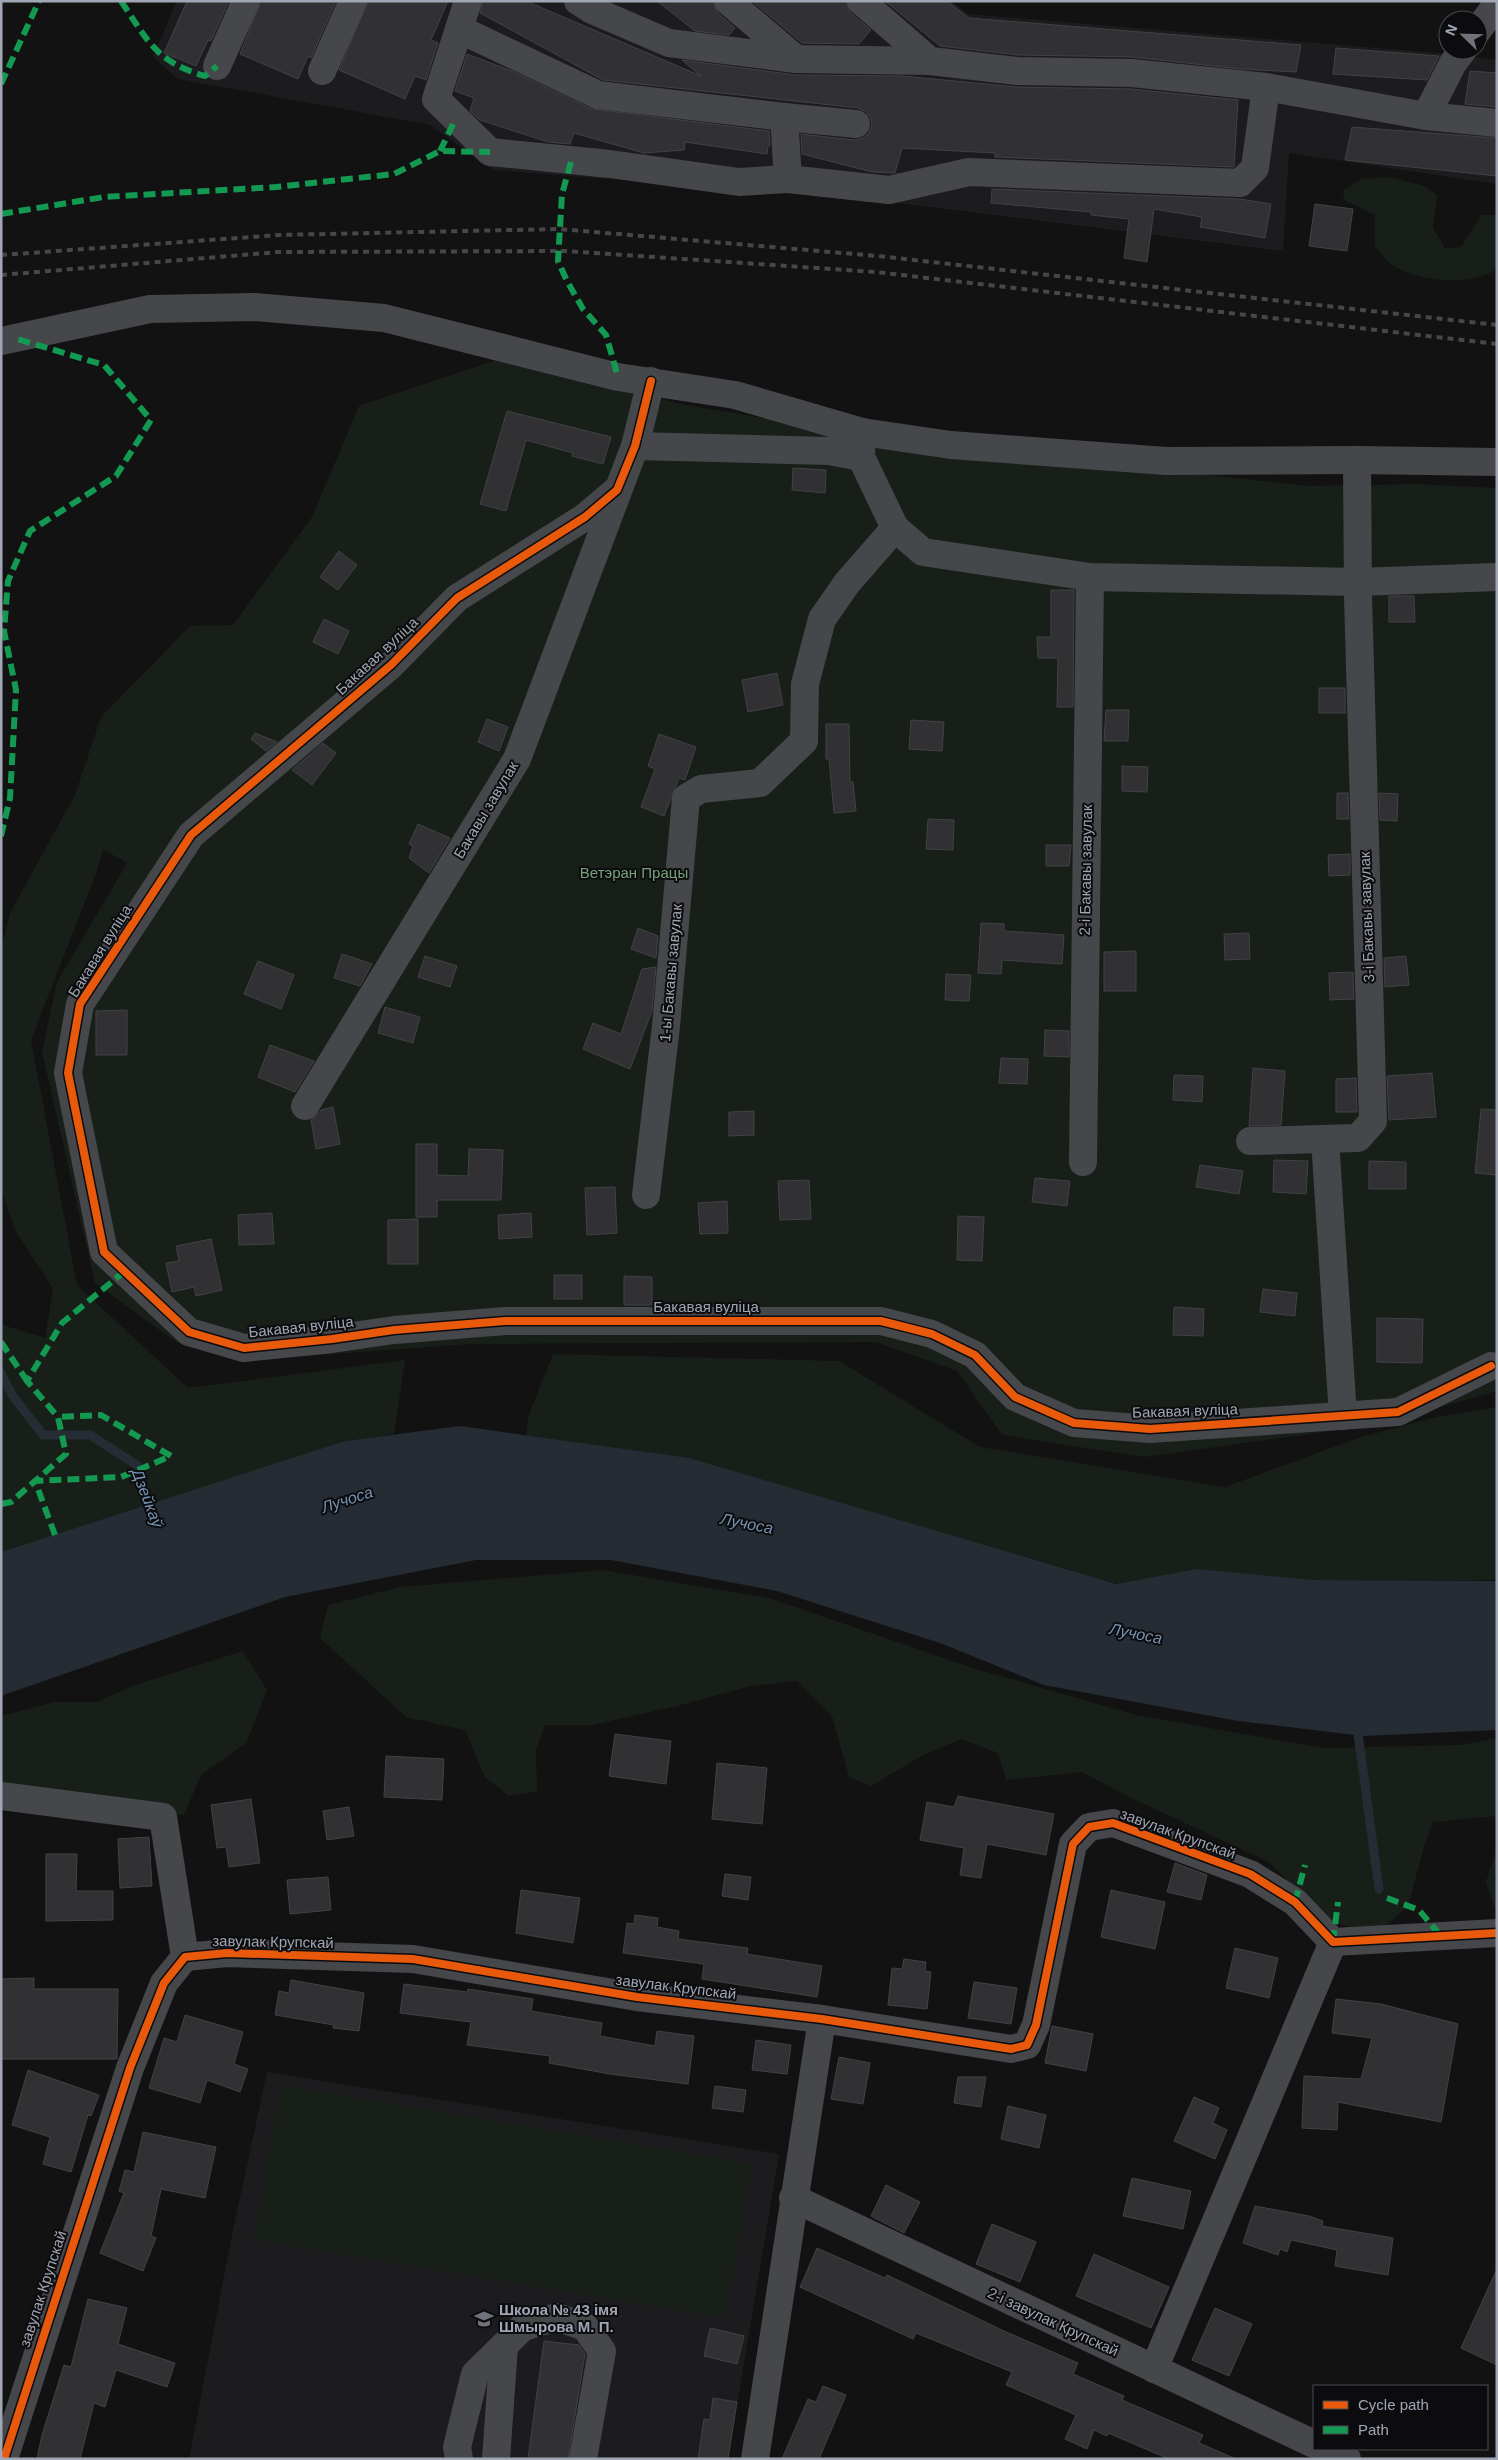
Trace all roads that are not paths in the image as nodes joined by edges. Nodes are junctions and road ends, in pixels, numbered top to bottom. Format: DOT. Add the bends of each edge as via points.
graph roads {
  1 [pos="246,1"];
  2 [pos="353,1"];
  3 [pos="468,1"];
  4 [pos="578,1"];
  5 [pos="728,1"];
  6 [pos="861,1"];
  7 [pos="1497,4"];
  8 [pos="1488,16"];
  9 [pos="459,29"];
  10 [pos="796,59"];
  11 [pos="1456,60"];
  12 [pos="930,61"];
  13 [pos="217,66"];
  14 [pos="322,71"];
  15 [pos="1266,87"];
  16 [pos="1426,116"];
  17 [pos="784,117"];
  18 [pos="1497,123"];
  19 [pos="856,124"];
  20 [pos="788,179"];
  21 [pos="1,340"];
  22 [pos="651,381"];
  23 [pos="862,444"];
  24 [pos="635,446"];
  25 [pos="1357,460"];
  26 [pos="1497,462"];
  27 [pos="617,490"];
  28 [pos="895,528"];
  29 [pos="1090,577"];
  30 [pos="1497,577"];
  31 [pos="1357,582"];
  32 [pos="305,1106"];
  33 [pos="1325,1139"];
  34 [pos="1250,1141"];
  35 [pos="1083,1162"];
  36 [pos="646,1195"];
  37 [pos="1491,1366"];
  38 [pos="1343,1416"];
  39 [pos="1,1796"];
  40 [pos="1497,1932"];
  41 [pos="1333,1942"];
  42 [pos="185,1957"];
  43 [pos="822,2019"];
  44 [pos="793,2198"];
  45 [pos="504,2346"];
  46 [pos="1154,2369"];
  47 [pos="1313,2444"];
  48 [pos="1327,2450"];
  49 [pos="4,2459"];
  50 [pos="459,2459"];
  51 [pos="496,2459"];
  52 [pos="583,2459"];
  53 [pos="755,2459"];
  54 [pos="1347,2459"];
  1 -- 13 [label="street"];
  2 -- 14 [label="street"];
  3 -- 9 [label="street"];
  4 -- 10 [label="street" via="669,43"];
  5 -- 10 [label="street"];
  6 -- 12 [label="street"];
  7 -- 8 [label="street"];
  9 -- 17 [label="street" via="598,95"];
  9 -- 20 [label="street" via="436,99 490,152 739,182"];
  10 -- 12 [label="street"];
  11 -- 16 [label="street"];
  12 -- 15 [label="street" via="1016,72 1132,73"];
  15 -- 16 [label="street"];
  15 -- 20 [label="street" via="1255,168 1240,183 969,172 889,190"];
  16 -- 18 [label="street"];
  17 -- 19 [label="street"];
  17 -- 20 [label="street"];
  21 -- 22 [label="street" via="150,309 254,307 384,318 618,377"];
  22 -- 23 [label="street" via="735,396"];
  22 -- 24 [label="street, Бакавая вуліца"];
  23 -- 24 [label="street" via="829,451"];
  23 -- 25 [label="street" via="951,445 1166,461"];
  23 -- 28 [label="street"];
  24 -- 27 [label="street, Бакавая вуліца"];
  25 -- 26 [label="street"];
  25 -- 31 [label="street, 3-і Бакавы завулак"];
  27 -- 32 [label="street, Бакавы завулак" via="517,759"];
  27 -- 38 [label="street, Бакавая вуліца" via="585,517 457,598 391,665 191,835 80,1004 68,1073 104,1252 189,1332 244,1348 505,1321 881,1320 932,1334 975,1355 1015,1397 1074,1423 1150,1429"];
  28 -- 29 [label="street" via="923,552"];
  28 -- 36 [label="street, 1-ы Бакавы завулак" via="822,619 805,684 804,741 760,782 701,789 686,798 666,1026"];
  29 -- 31 [label="street"];
  29 -- 35 [label="street, 2-і Бакавы завулак"];
  30 -- 31 [label="street"];
  31 -- 33 [label="street, 3-і Бакавы завулак" via="1373,1121 1358,1138"];
  33 -- 34 [label="street, 3-і Бакавы завулак"];
  33 -- 38 [label="street"];
  37 -- 38 [label="street, Бакавая вуліца" via="1398,1412"];
  39 -- 42 [label="street" via="163,1817"];
  40 -- 41 [label="street"];
  41 -- 43 [label="street, завулак Крупскай" via="1295,1902 1250,1874 1114,1823 1089,1828 1073,1844 1036,2025 1028,2045 1011,2049"];
  41 -- 46 [label="street"];
  42 -- 43 [label="street, завулак Крупскай" via="226,1953 414,1959 637,1997"];
  42 -- 49 [label="street, завулак Крупскай" via="164,1983 130,2068"];
  43 -- 44 [label="street"];
  44 -- 46 [label="street, 2-і завулак Крупскай"];
  44 -- 53 [label="street"];
  45 -- 50 [label="street" via="475,2374 457,2447"];
  45 -- 51 [label="street"];
  45 -- 52 [label="street" via="523,2327 557,2316 585,2327 602,2352"];
  46 -- 47 [label="street, 2-і завулак Крупскай"];
  48 -- 54 [label="street"];
}
